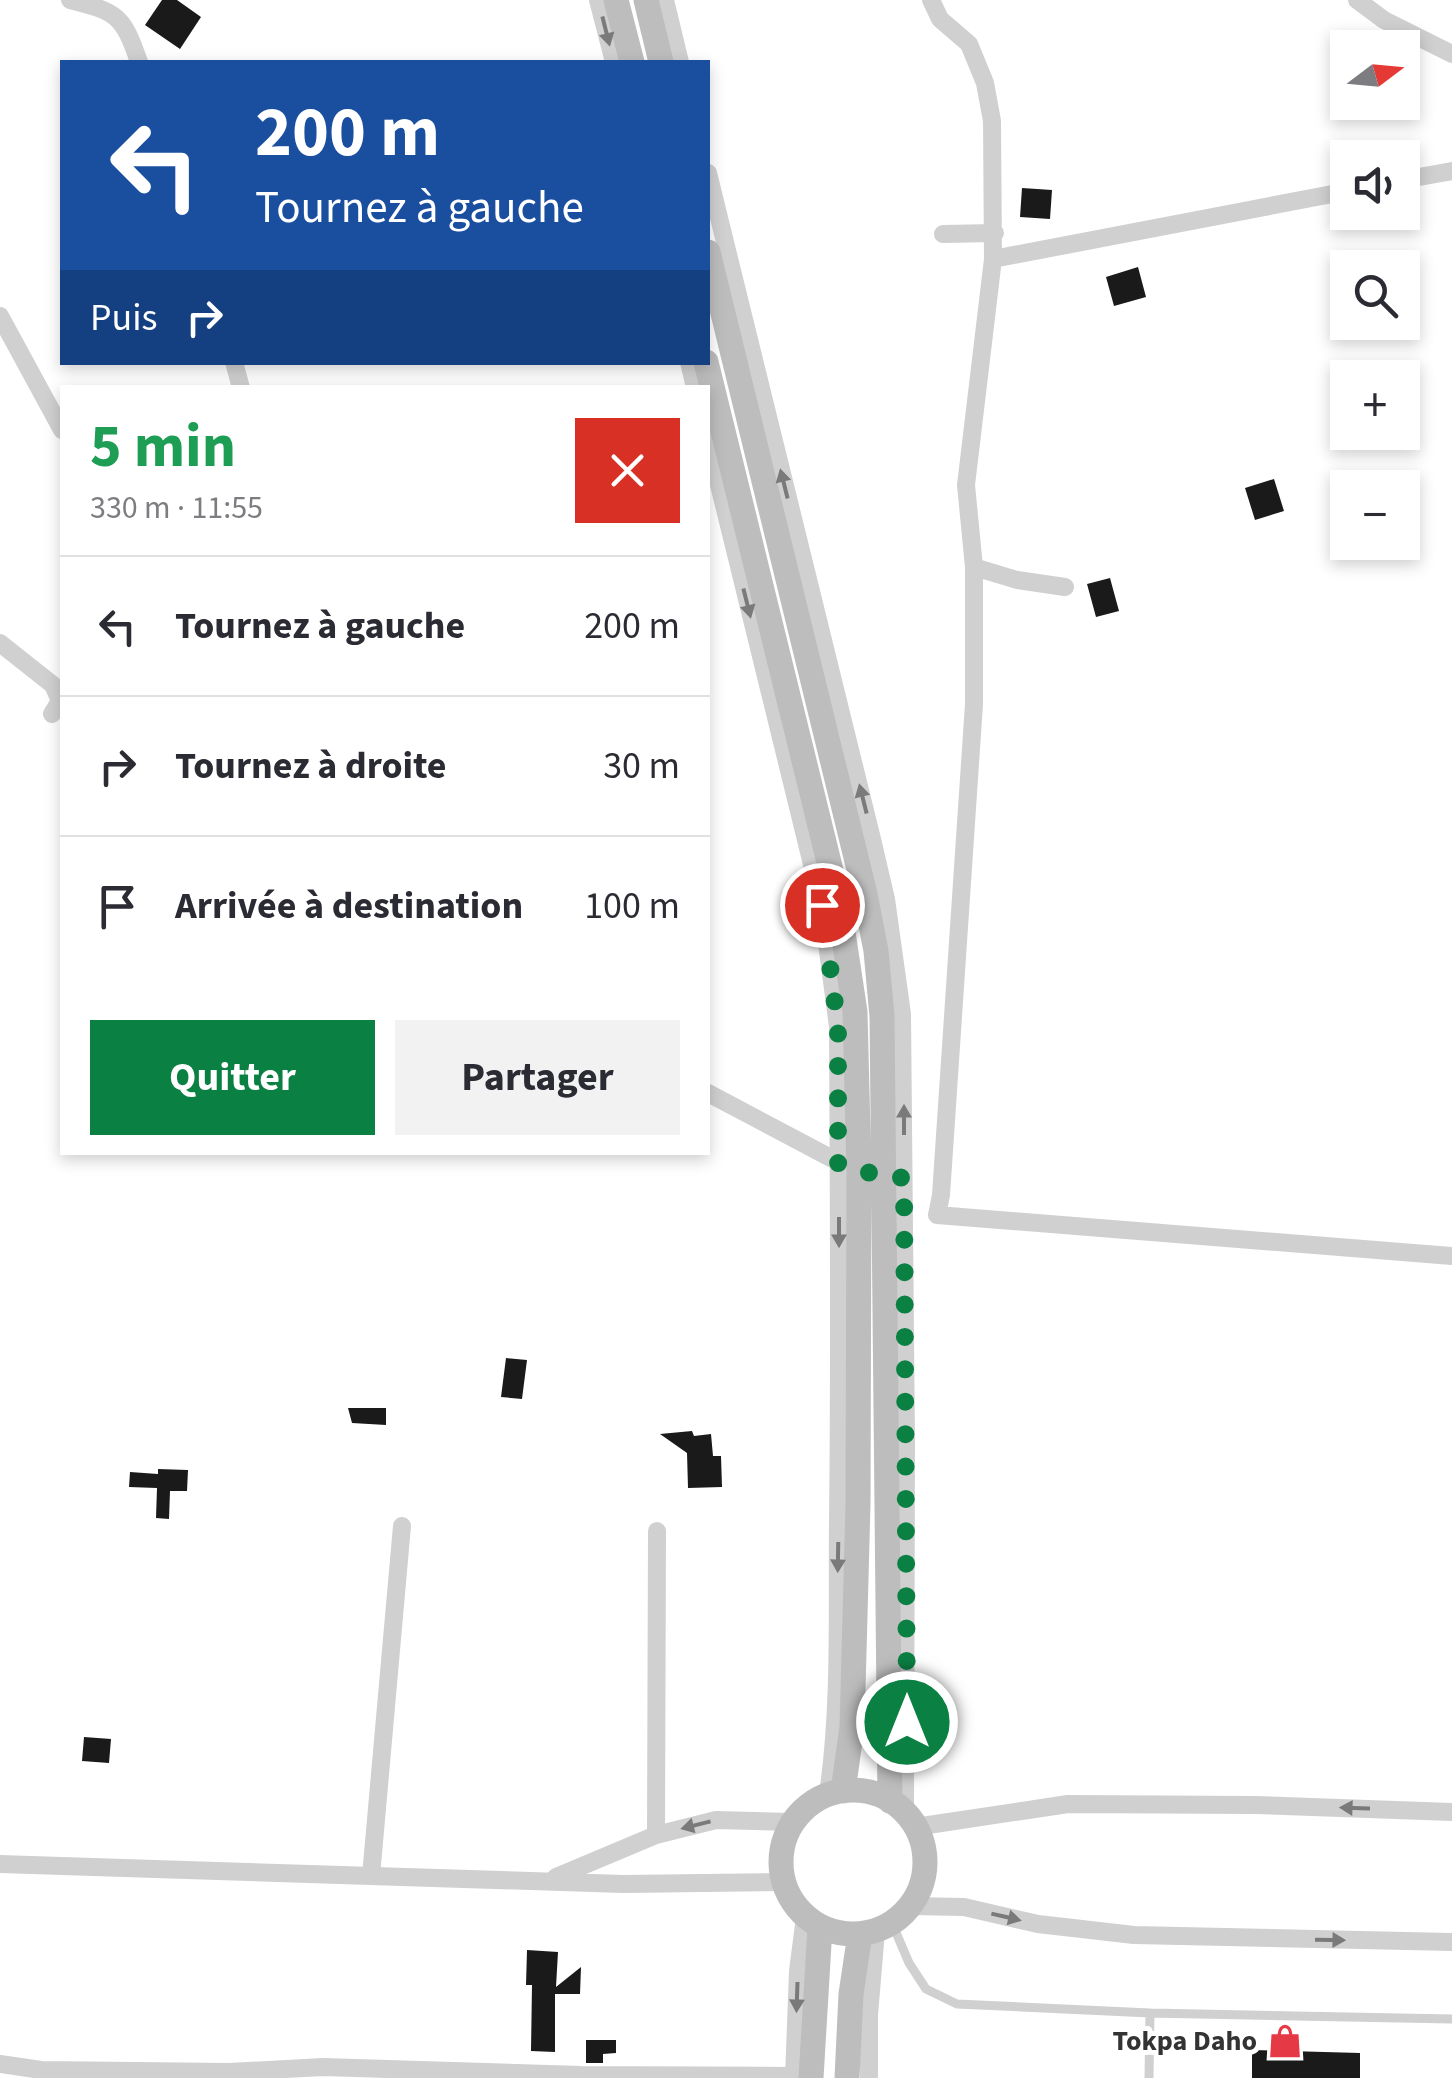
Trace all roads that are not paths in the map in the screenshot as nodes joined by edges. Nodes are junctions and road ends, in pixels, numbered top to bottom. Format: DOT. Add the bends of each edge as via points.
graph roads {
  1 [pos="70,0"];
  2 [pos="598,0"];
  3 [pos="616,0"];
  4 [pos="646,0"];
  5 [pos="664,0"];
  6 [pos="931,0"];
  7 [pos="1357,0"];
  8 [pos="1452,54"];
  9 [pos="138,60"];
  10 [pos="613,60"];
  11 [pos="631,60"];
  12 [pos="661,60"];
  13 [pos="679,60"];
  14 [pos="1452,170"];
  15 [pos="1420,176"];
  16 [pos="710,181"];
  17 [pos="1330,194"];
  18 [pos="995,233"];
  19 [pos="943,234"];
  20 [pos="710,260"];
  21 [pos="993,260"];
  22 [pos="0,316"];
  23 [pos="707,365"];
  24 [pos="60,426"];
  25 [pos="710,448"];
  26 [pos="974,568"];
  27 [pos="1065,587"];
  28 [pos="0,643"];
  29 [pos="52,714"];
  30 [pos="710,1094"];
  31 [pos="849,1167"];
  32 [pos="895,1178"];
  33 [pos="1452,1256"];
  34 [pos="402,1526"];
  35 [pos="657,1531"];
  36 [pos="835,1792"];
  37 [pos="1452,1812"];
  38 [pos="904,1813"];
  39 [pos="793,1822"];
  40 [pos="656,1835"];
  41 [pos="0,1864"];
  42 [pos="371,1876"];
  43 [pos="552,1879"];
  44 [pos="784,1882"];
  45 [pos="813,1922"];
  46 [pos="885,1924"];
  47 [pos="1452,1942"];
  48 [pos="1150,2013"];
  49 [pos="1452,2019"];
  50 [pos="0,2064"];
  51 [pos="800,2077"];
  52 [pos="848,2078"];
  53 [pos="869,2078"];
  54 [pos="1148,2078"];
  1 -- 9 [label="street" via="111,12"];
  2 -- 10 [label="street, one-way"];
  3 -- 11 [label="main road"];
  4 -- 12 [label="main road"];
  5 -- 13 [label="street"];
  6 -- 18 [label="street" via="940,19 969,44 985,84"];
  7 -- 8 [label="street"];
  14 -- 15 [label="street"];
  32 -- 16 [label="street, one-way" via="902,1014 886,899"];
  17 -- 21 [label="street"];
  18 -- 19 [label="street"];
  18 -- 21 [label="street"];
  20 -- 32 [label="main road" via="865,894"];
  21 -- 26 [label="street" via="966,485"];
  22 -- 24 [label="street"];
  23 -- 31 [label="main road" via="845,937 856,1012"];
  25 -- 31 [label="street, one-way" via="822,905"];
  26 -- 27 [label="street"];
  26 -- 33 [label="street" via="974,704 937,1215"];
  28 -- 29 [label="street" via="53,685 60,701"];
  30 -- 31 [label="street"];
  31 -- 32 [label="street"];
  31 -- 36 [label="main road, one-way" via="854,1671 852,1727"];
  32 -- 38 [label="main road"];
  34 -- 42 [label="street"];
  35 -- 40 [label="street"];
  36 -- 38 [label="main road" via="868,1792"];
  36 -- 39 [label="main road"];
  37 -- 38 [label="street, one-way" via="1068,1804"];
  38 -- 46 [label="main road" via="921,1840 922,1881"];
  39 -- 40 [label="street, one-way" via="716,1820"];
  39 -- 44 [label="main road" via="781,1857"];
  40 -- 43 [label="street"];
  41 -- 42 [label="street"];
  42 -- 43 [label="street"];
  43 -- 44 [label="street"];
  44 -- 45 [label="main road"];
  45 -- 46 [label="main road" via="840,1934"];
  45 -- 51 [label="main road, one-way"];
  46 -- 47 [label="street, one-way" via="964,1907 1134,1935"];
  46 -- 48 [label="lane" via="926,1990 957,2004"];
  46 -- 52 [label="main road" via="851,1994"];
  46 -- 53 [label="street" via="869,2014"];
  48 -- 49 [label="lane"];
  48 -- 54 [label="lane"];
  50 -- 51 [label="street" via="41,2070 323,2067"];
}
